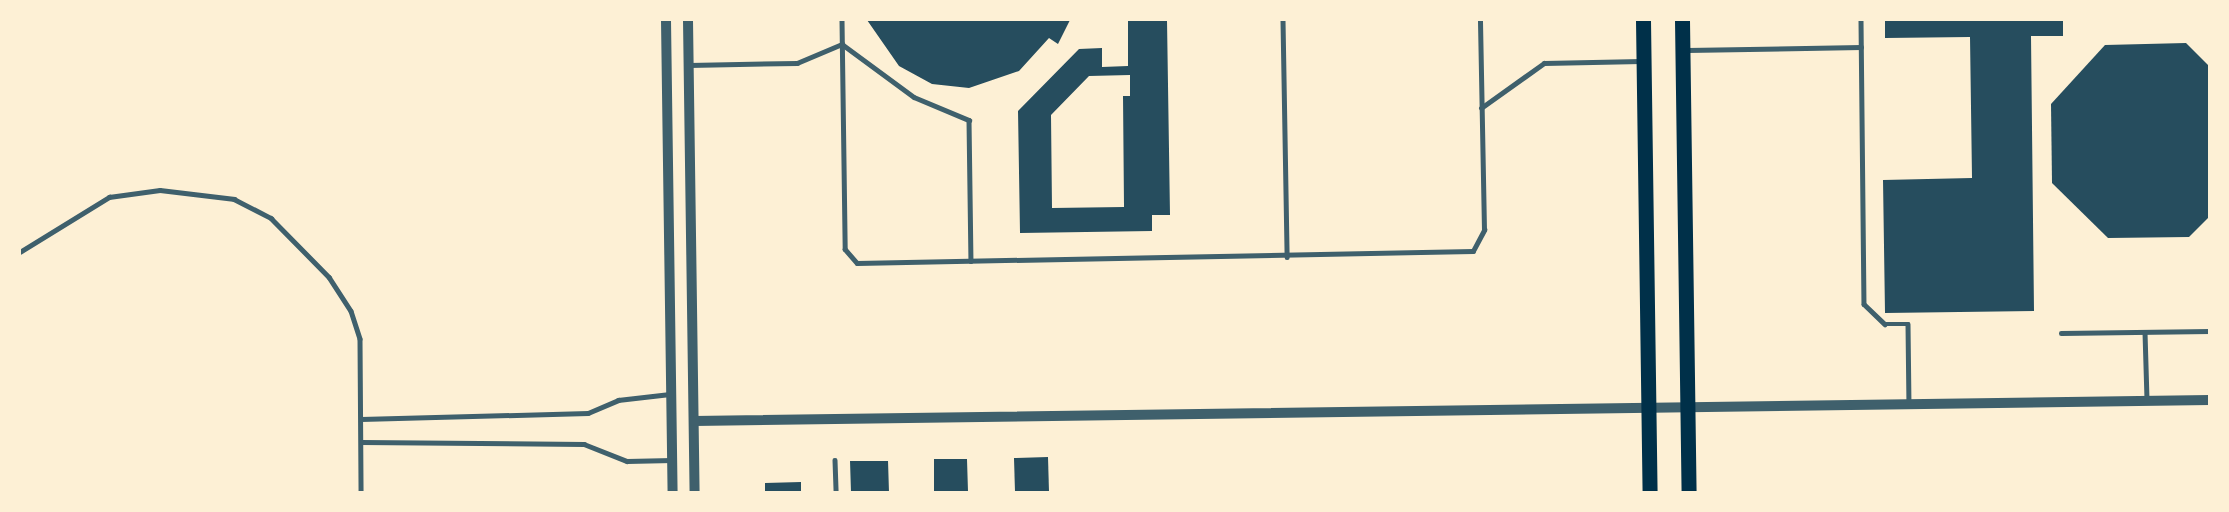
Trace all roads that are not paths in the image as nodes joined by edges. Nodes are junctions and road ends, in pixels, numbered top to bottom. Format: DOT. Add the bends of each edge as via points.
graph roads {
  1 [pos="666,20"];
  2 [pos="688,20"];
  3 [pos="842,20"];
  4 [pos="1284,20"];
  5 [pos="1480,20"];
  6 [pos="1643,20"];
  7 [pos="1682,20"];
  8 [pos="1861,20"];
  9 [pos="842,44"];
  10 [pos="1861,47"];
  11 [pos="1683,50"];
  12 [pos="1644,61"];
  13 [pos="689,64"];
  14 [pos="1481,108"];
  15 [pos="20,252"];
  16 [pos="1287,256"];
  17 [pos="971,261"];
  18 [pos="2210,331"];
  19 [pos="2145,332"];
  20 [pos="2061,333"];
  21 [pos="671,394"];
  22 [pos="2146,400"];
  23 [pos="2210,400"];
  24 [pos="1909,404"];
  25 [pos="1688,407"];
  26 [pos="1648,408"];
  27 [pos="361,419"];
  28 [pos="694,421"];
  29 [pos="361,442"];
  30 [pos="672,460"];
  31 [pos="835,460"];
  32 [pos="361,492"];
  33 [pos="673,492"];
  34 [pos="695,492"];
  35 [pos="836,492"];
  36 [pos="1650,492"];
  37 [pos="1689,492"];
  1 -- 21 [label="street"];
  2 -- 13 [label="street"];
  3 -- 9 [label="lane"];
  4 -- 16 [label="lane"];
  5 -- 14 [label="lane"];
  6 -- 12 [label="main road"];
  7 -- 11 [label="main road"];
  8 -- 10 [label="lane"];
  9 -- 13 [label="lane" via="797,63"];
  9 -- 17 [label="lane" via="914,97 969,120"];
  9 -- 17 [label="lane" via="848,259"];
  10 -- 11 [label="lane"];
  10 -- 24 [label="lane" via="1864,304 1885,324 1908,324"];
  11 -- 25 [label="main road"];
  12 -- 14 [label="lane" via="1544,63"];
  12 -- 26 [label="main road"];
  13 -- 28 [label="street"];
  14 -- 16 [label="lane" via="1484,230 1473,251"];
  15 -- 27 [label="lane" via="110,197 182,191 243,204 271,218 329,277 351,312 360,339"];
  16 -- 17 [label="lane"];
  18 -- 19 [label="lane"];
  19 -- 20 [label="lane"];
  19 -- 22 [label="lane"];
  21 -- 27 [label="lane" via="618,400 588,413"];
  21 -- 30 [label="street"];
  22 -- 23 [label="street"];
  22 -- 24 [label="street"];
  24 -- 25 [label="street"];
  25 -- 26 [label="street"];
  25 -- 37 [label="main road"];
  26 -- 28 [label="street"];
  26 -- 36 [label="main road"];
  27 -- 29 [label="lane"];
  28 -- 34 [label="street"];
  29 -- 30 [label="lane" via="584,444 627,461"];
  29 -- 32 [label="lane"];
  30 -- 33 [label="street"];
  31 -- 35 [label="lane"];
}
